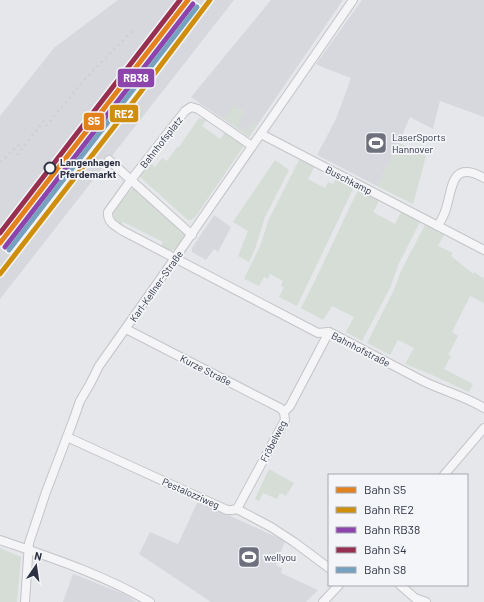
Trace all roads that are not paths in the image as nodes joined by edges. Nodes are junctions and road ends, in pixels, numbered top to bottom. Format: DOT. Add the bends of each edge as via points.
graph roads {
  1 [pos="353,0"];
  2 [pos="261,134"];
  3 [pos="252,146"];
  4 [pos="109,160"];
  5 [pos="484,178"];
  6 [pos="131,180"];
  7 [pos="438,226"];
  8 [pos="192,235"];
  9 [pos="484,250"];
  10 [pos="176,258"];
  11 [pos="126,329"];
  12 [pos="329,332"];
  13 [pos="484,408"];
  14 [pos="284,412"];
  15 [pos="484,428"];
  16 [pos="67,437"];
  17 [pos="445,474"];
  18 [pos="237,509"];
  19 [pos="0,540"];
  20 [pos="28,550"];
  21 [pos="328,567"];
  22 [pos="338,586"];
  23 [pos="401,586"];
  24 [pos="24,602"];
  25 [pos="150,602"];
  26 [pos="323,602"];
  27 [pos="426,602"];
  1 -- 2 [label="street, Karl-Kellner-Straße"];
  2 -- 3 [label="street, Karl-Kellner-Straße"];
  2 -- 7 [label="street, Buschkamp"];
  3 -- 6 [label="street, Bahnhofsplatz" via="198,109 191,107 185,111"];
  3 -- 8 [label="street, Karl-Kellner-Straße"];
  4 -- 6 [label="street"];
  5 -- 7 [label="street" via="469,172 462,172 456,176 445,213"];
  6 -- 8 [label="street"];
  6 -- 10 [label="street, Bahnhofsplatz" via="110,208 107,217 123,231"];
  7 -- 9 [label="street, Buschkamp"];
  8 -- 10 [label="street, Karl-Kellner-Straße"];
  10 -- 11 [label="street, Karl-Kellner-Straße"];
  10 -- 12 [label="street, Bahnhofstraße" via="318,333"];
  11 -- 14 [label="street, Kurze Straße"];
  11 -- 16 [label="street, Karl-Kellner-Straße" via="99,366 80,402"];
  12 -- 13 [label="street, Bahnhofstraße" via="422,381"];
  12 -- 14 [label="street, Fröbelweg" via="290,406"];
  14 -- 18 [label="street, Fröbelweg" via="285,420"];
  15 -- 17 [label="street"];
  16 -- 18 [label="street, Pestalozziweg" via="227,510"];
  16 -- 20 [label="street, Karl-Kellner-Straße"];
  18 -- 21 [label="street, Pestalozziweg" via="271,527"];
  19 -- 20 [label="street"];
  20 -- 24 [label="street, Karl-Kellner-Straße"];
  20 -- 25 [label="street" via="109,580"];
  22 -- 26 [label="street"];
  23 -- 27 [label="street" via="415,598"];
}
